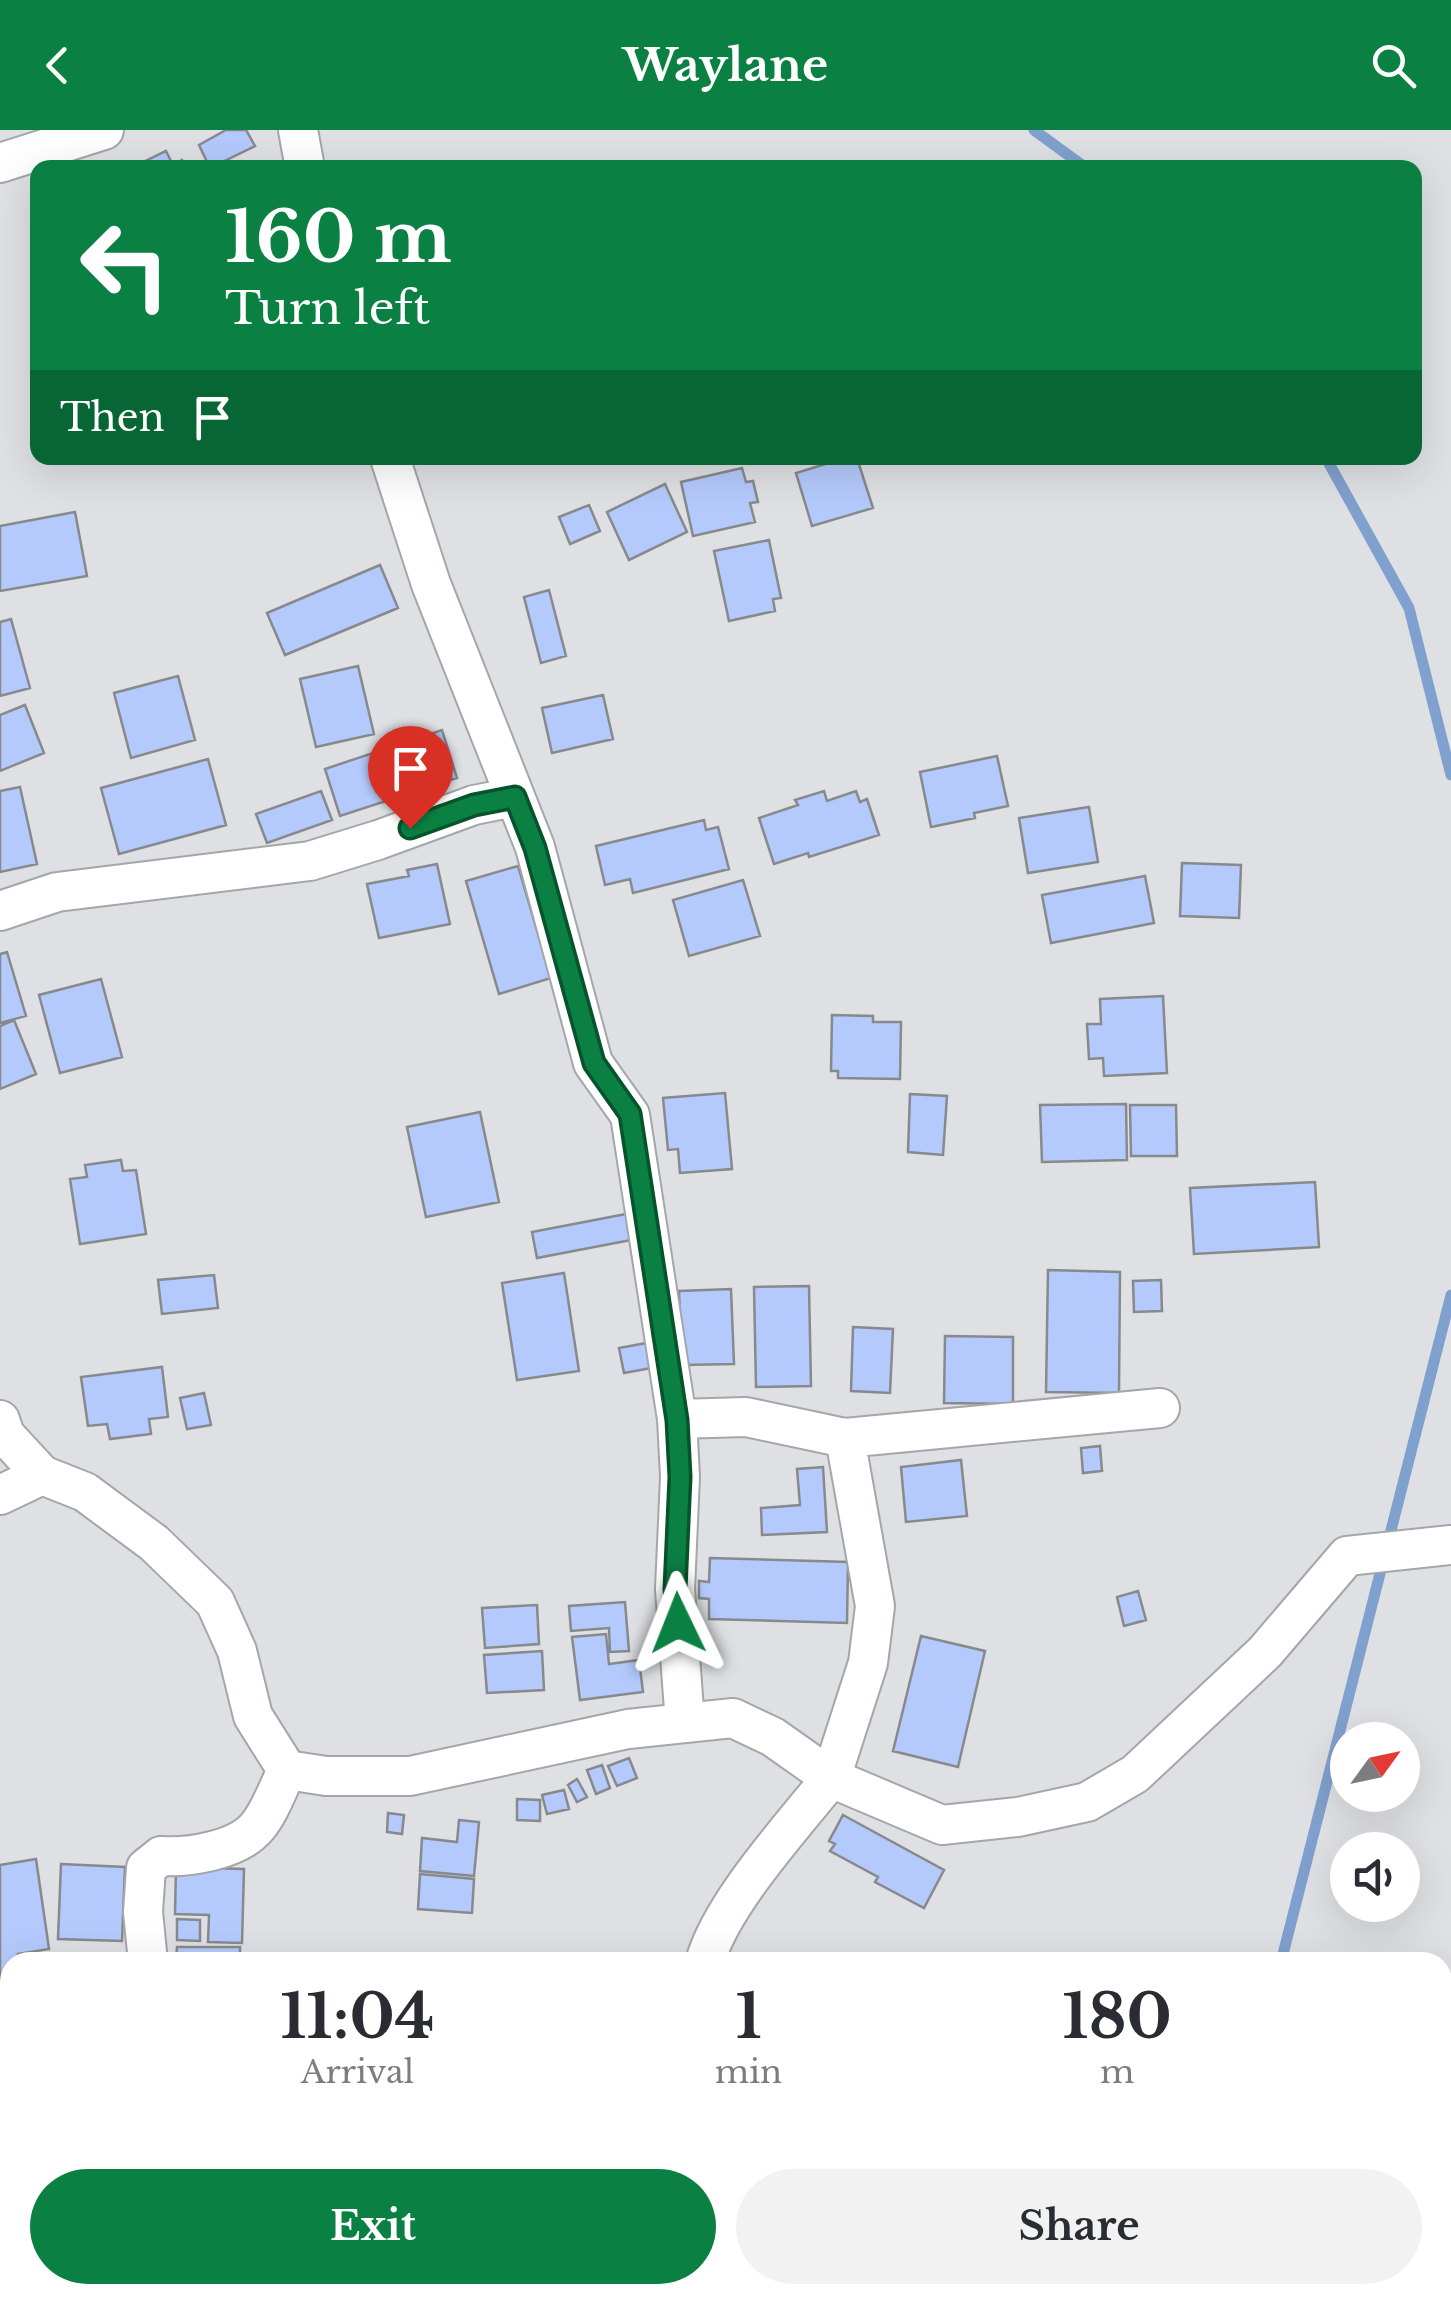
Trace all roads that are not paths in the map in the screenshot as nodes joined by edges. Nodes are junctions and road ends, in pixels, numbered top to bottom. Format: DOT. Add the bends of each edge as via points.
graph roads {
  1 [pos="104,130"];
  2 [pos="298,130"];
  3 [pos="304,160"];
  4 [pos="0,163"];
  5 [pos="392,465"];
  6 [pos="515,797"];
  7 [pos="0,911"];
  8 [pos="1160,1408"];
  9 [pos="0,1420"];
  10 [pos="677,1420"];
  11 [pos="845,1438"];
  12 [pos="42,1474"];
  13 [pos="0,1495"];
  14 [pos="1435,1547"];
  15 [pos="685,1723"];
  16 [pos="287,1770"];
  17 [pos="831,1778"];
  18 [pos="147,1952"];
  19 [pos="708,1952"];
  1 -- 4 [label="street"];
  2 -- 3 [label="street"];
  5 -- 6 [label="street" via="430,584"];
  6 -- 7 [label="street" via="310,861 57,892"];
  6 -- 10 [label="street" via="594,1063 630,1114"];
  8 -- 11 [label="street"];
  9 -- 12 [label="street" via="5,1435"];
  10 -- 11 [label="street" via="746,1416"];
  10 -- 15 [label="street" via="675,1589"];
  11 -- 17 [label="street" via="874,1606 868,1664"];
  12 -- 13 [label="street"];
  12 -- 16 [label="street" via="86,1492 214,1602 237,1651 253,1716"];
  14 -- 17 [label="street" via="1347,1556 1250,1666 1135,1774 1087,1802 942,1825"];
  15 -- 16 [label="street" via="628,1728 410,1776"];
  15 -- 17 [label="street" via="734,1718"];
  16 -- 18 [label="street" via="256,1829 219,1850 161,1856 146,1868"];
  17 -- 19 [label="street" via="758,1868"];
}
